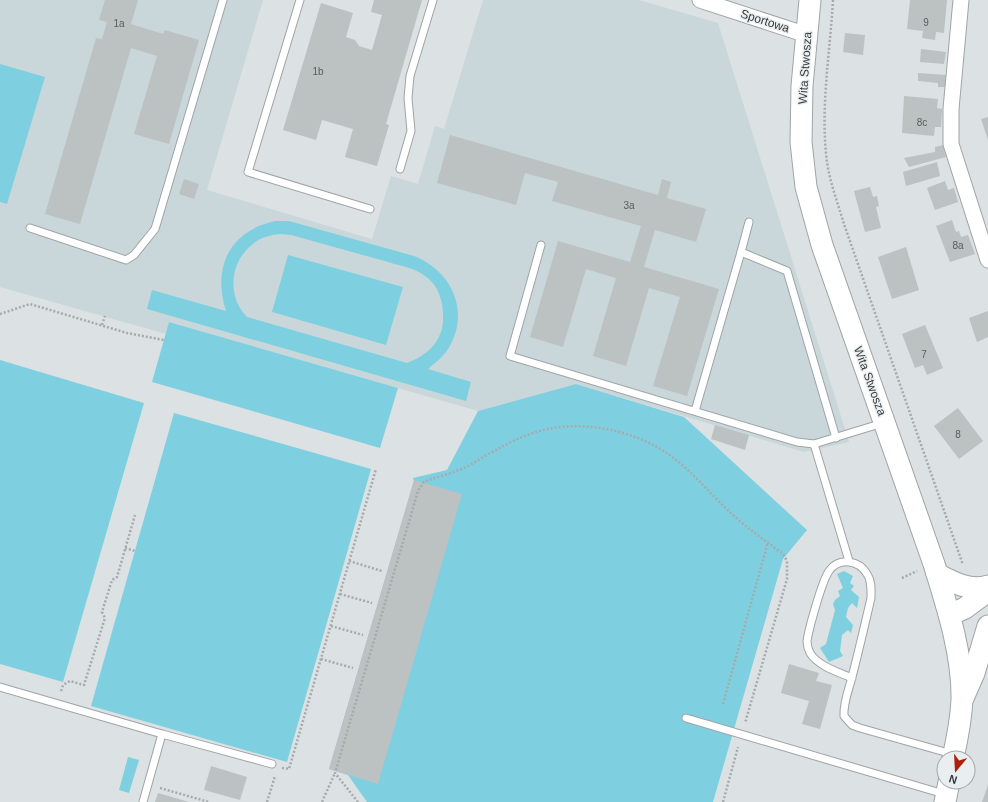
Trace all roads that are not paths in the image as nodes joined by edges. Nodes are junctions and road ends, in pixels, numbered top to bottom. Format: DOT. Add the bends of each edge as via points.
graph roads {
  1 [pos="223,0"];
  2 [pos="300,0"];
  3 [pos="432,0"];
  4 [pos="700,0"];
  5 [pos="810,0"];
  6 [pos="961,0"];
  7 [pos="807,35"];
  8 [pos="400,169"];
  9 [pos="370,209"];
  10 [pos="749,222"];
  11 [pos="30,228"];
  12 [pos="541,245"];
  13 [pos="741,252"];
  14 [pos="988,260"];
  15 [pos="695,411"];
  16 [pos="885,422"];
  17 [pos="836,438"];
  18 [pos="814,444"];
  19 [pos="849,561"];
  20 [pos="937,574"];
  21 [pos="988,586"];
  22 [pos="988,591"];
  23 [pos="950,615"];
  24 [pos="988,626"];
  25 [pos="852,678"];
  26 [pos="0,687"];
  27 [pos="962,700"];
  28 [pos="686,718"];
  29 [pos="162,734"];
  30 [pos="955,750"];
  31 [pos="936,751"];
  32 [pos="275,765"];
  33 [pos="947,793"];
  34 [pos="143,802"];
  1 -- 11 [label="lane" via="155,230 134,255 126,260"];
  2 -- 9 [label="lane" via="248,172"];
  3 -- 8 [label="lane" via="410,76 408,98 411,131"];
  4 -- 7 [label="street, Sportowa"];
  5 -- 7 [label="street, Wita Stwosza"];
  6 -- 14 [label="street" via="951,109 951,144"];
  7 -- 16 [label="street, Wita Stwosza" via="802,86 801,142 806,188 822,245"];
  10 -- 13 [label="lane"];
  12 -- 15 [label="lane" via="510,356"];
  13 -- 15 [label="lane"];
  13 -- 17 [label="lane" via="787,271"];
  15 -- 18 [label="lane" via="796,442"];
  16 -- 17 [label="lane"];
  16 -- 20 [label="street, Wita Stwosza"];
  17 -- 18 [label="lane"];
  18 -- 19 [label="lane"];
  19 -- 25 [label="lane" via="864,570 872,588"];
  19 -- 25 [label="lane" via="834,566 826,577 807,643 811,654 817,660"];
  20 -- 21 [label="street" via="967,586"];
  20 -- 23 [label="street, Wita Stwosza"];
  22 -- 23 [label="street" via="965,608"];
  23 -- 27 [label="street, Wita Stwosza"];
  24 -- 27 [label="street" via="974,673"];
  25 -- 31 [label="lane" via="844,716 852,725"];
  26 -- 29 [label="lane"];
  27 -- 30 [label="street, Wita Stwosza"];
  28 -- 33 [label="lane"];
  29 -- 32 [label="lane"];
  29 -- 34 [label="lane"];
}
